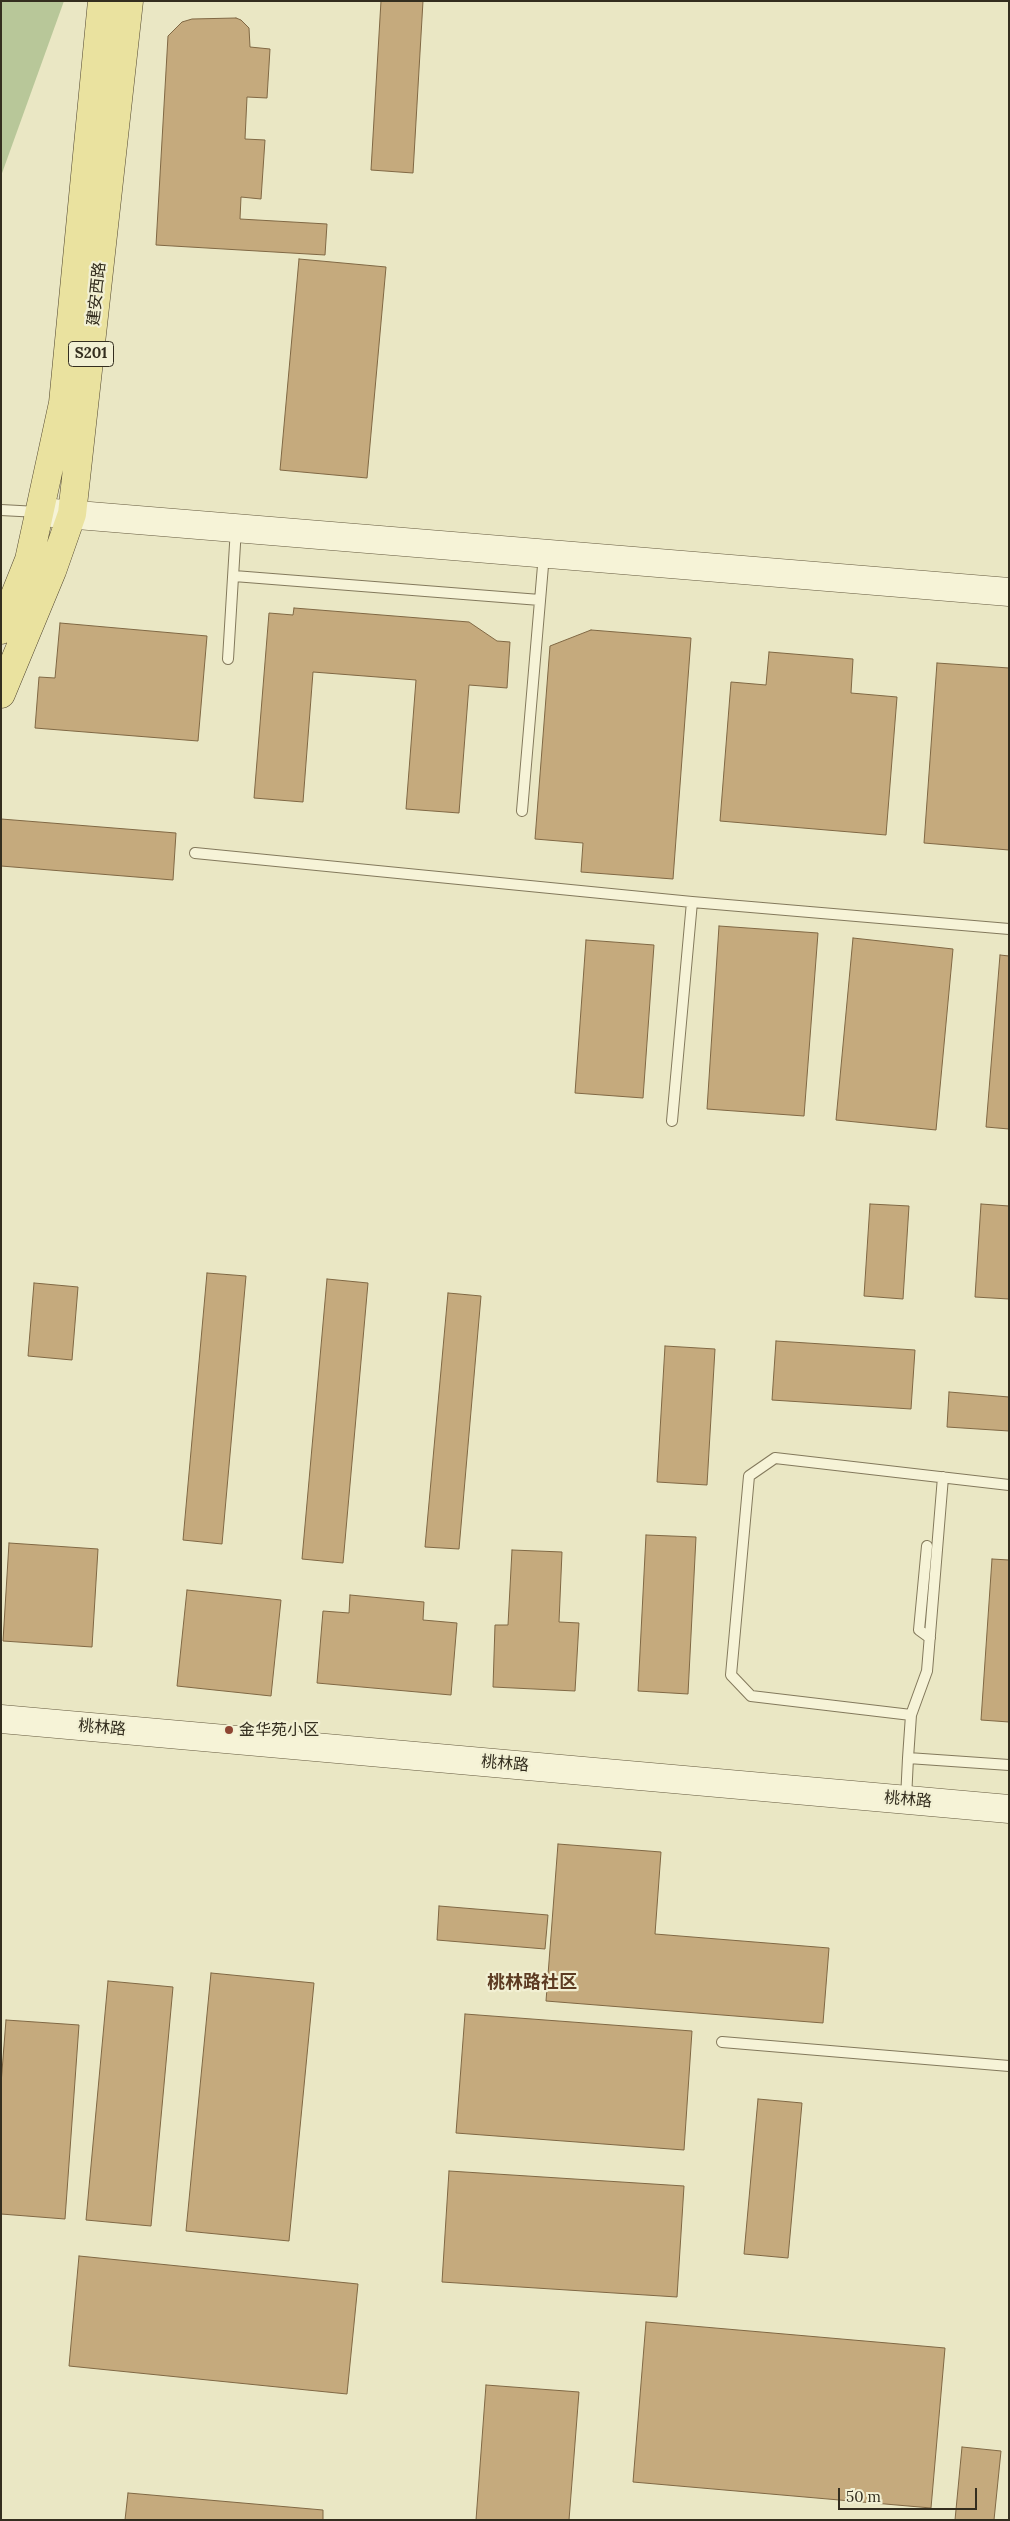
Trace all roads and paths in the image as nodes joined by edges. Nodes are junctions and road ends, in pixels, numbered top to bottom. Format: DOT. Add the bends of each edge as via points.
graph roads {
  1 [pos="102,1"];
  2 [pos="128,1"];
  3 [pos="1,510"];
  4 [pos="41,512"];
  5 [pos="72,514"];
  6 [pos="236,527"];
  7 [pos="544,553"];
  8 [pos="234,576"];
  9 [pos="1009,592"];
  10 [pos="540,600"];
  11 [pos="1,630"];
  12 [pos="228,659"];
  13 [pos="1,694"];
  14 [pos="522,811"];
  15 [pos="195,853"];
  16 [pos="692,902"];
  17 [pos="1009,929"];
  18 [pos="672,1121"];
  19 [pos="943,1477"];
  20 [pos="1009,1485"];
  21 [pos="927,1546"];
  22 [pos="930,1638"];
  23 [pos="911,1715"];
  24 [pos="1,1719"];
  25 [pos="908,1758"];
  26 [pos="1009,1765"];
  27 [pos="906,1800"];
  28 [pos="1009,1809"];
  29 [pos="722,2042"];
  30 [pos="1009,2066"];
  1 -- 4 [label="main road, 建安西路 / S201" via="64,403"];
  2 -- 5 [label="main road, 建安西路 / S201"];
  3 -- 4 [label="lane"];
  4 -- 5 [label="street"];
  4 -- 11 [label="main road, 建安西路 / S201" via="29,560"];
  5 -- 6 [label="street"];
  5 -- 13 [label="main road, 建安西路 / S201"];
  6 -- 7 [label="street"];
  6 -- 8 [label="lane"];
  7 -- 9 [label="street"];
  7 -- 10 [label="lane"];
  8 -- 10 [label="lane"];
  8 -- 12 [label="lane"];
  10 -- 14 [label="lane"];
  15 -- 16 [label="lane"];
  16 -- 17 [label="lane"];
  16 -- 18 [label="lane"];
  19 -- 20 [label="lane"];
  19 -- 22 [label="lane"];
  19 -- 23 [label="lane" via="775,1458 749,1476 731,1675 751,1696"];
  21 -- 22 [label="lane" via="919,1630"];
  22 -- 23 [label="lane" via="927,1672"];
  23 -- 25 [label="lane"];
  24 -- 27 [label="street, 桃林路"];
  25 -- 26 [label="lane"];
  25 -- 27 [label="lane"];
  27 -- 28 [label="street, 桃林路"];
  29 -- 30 [label="lane"];
}
